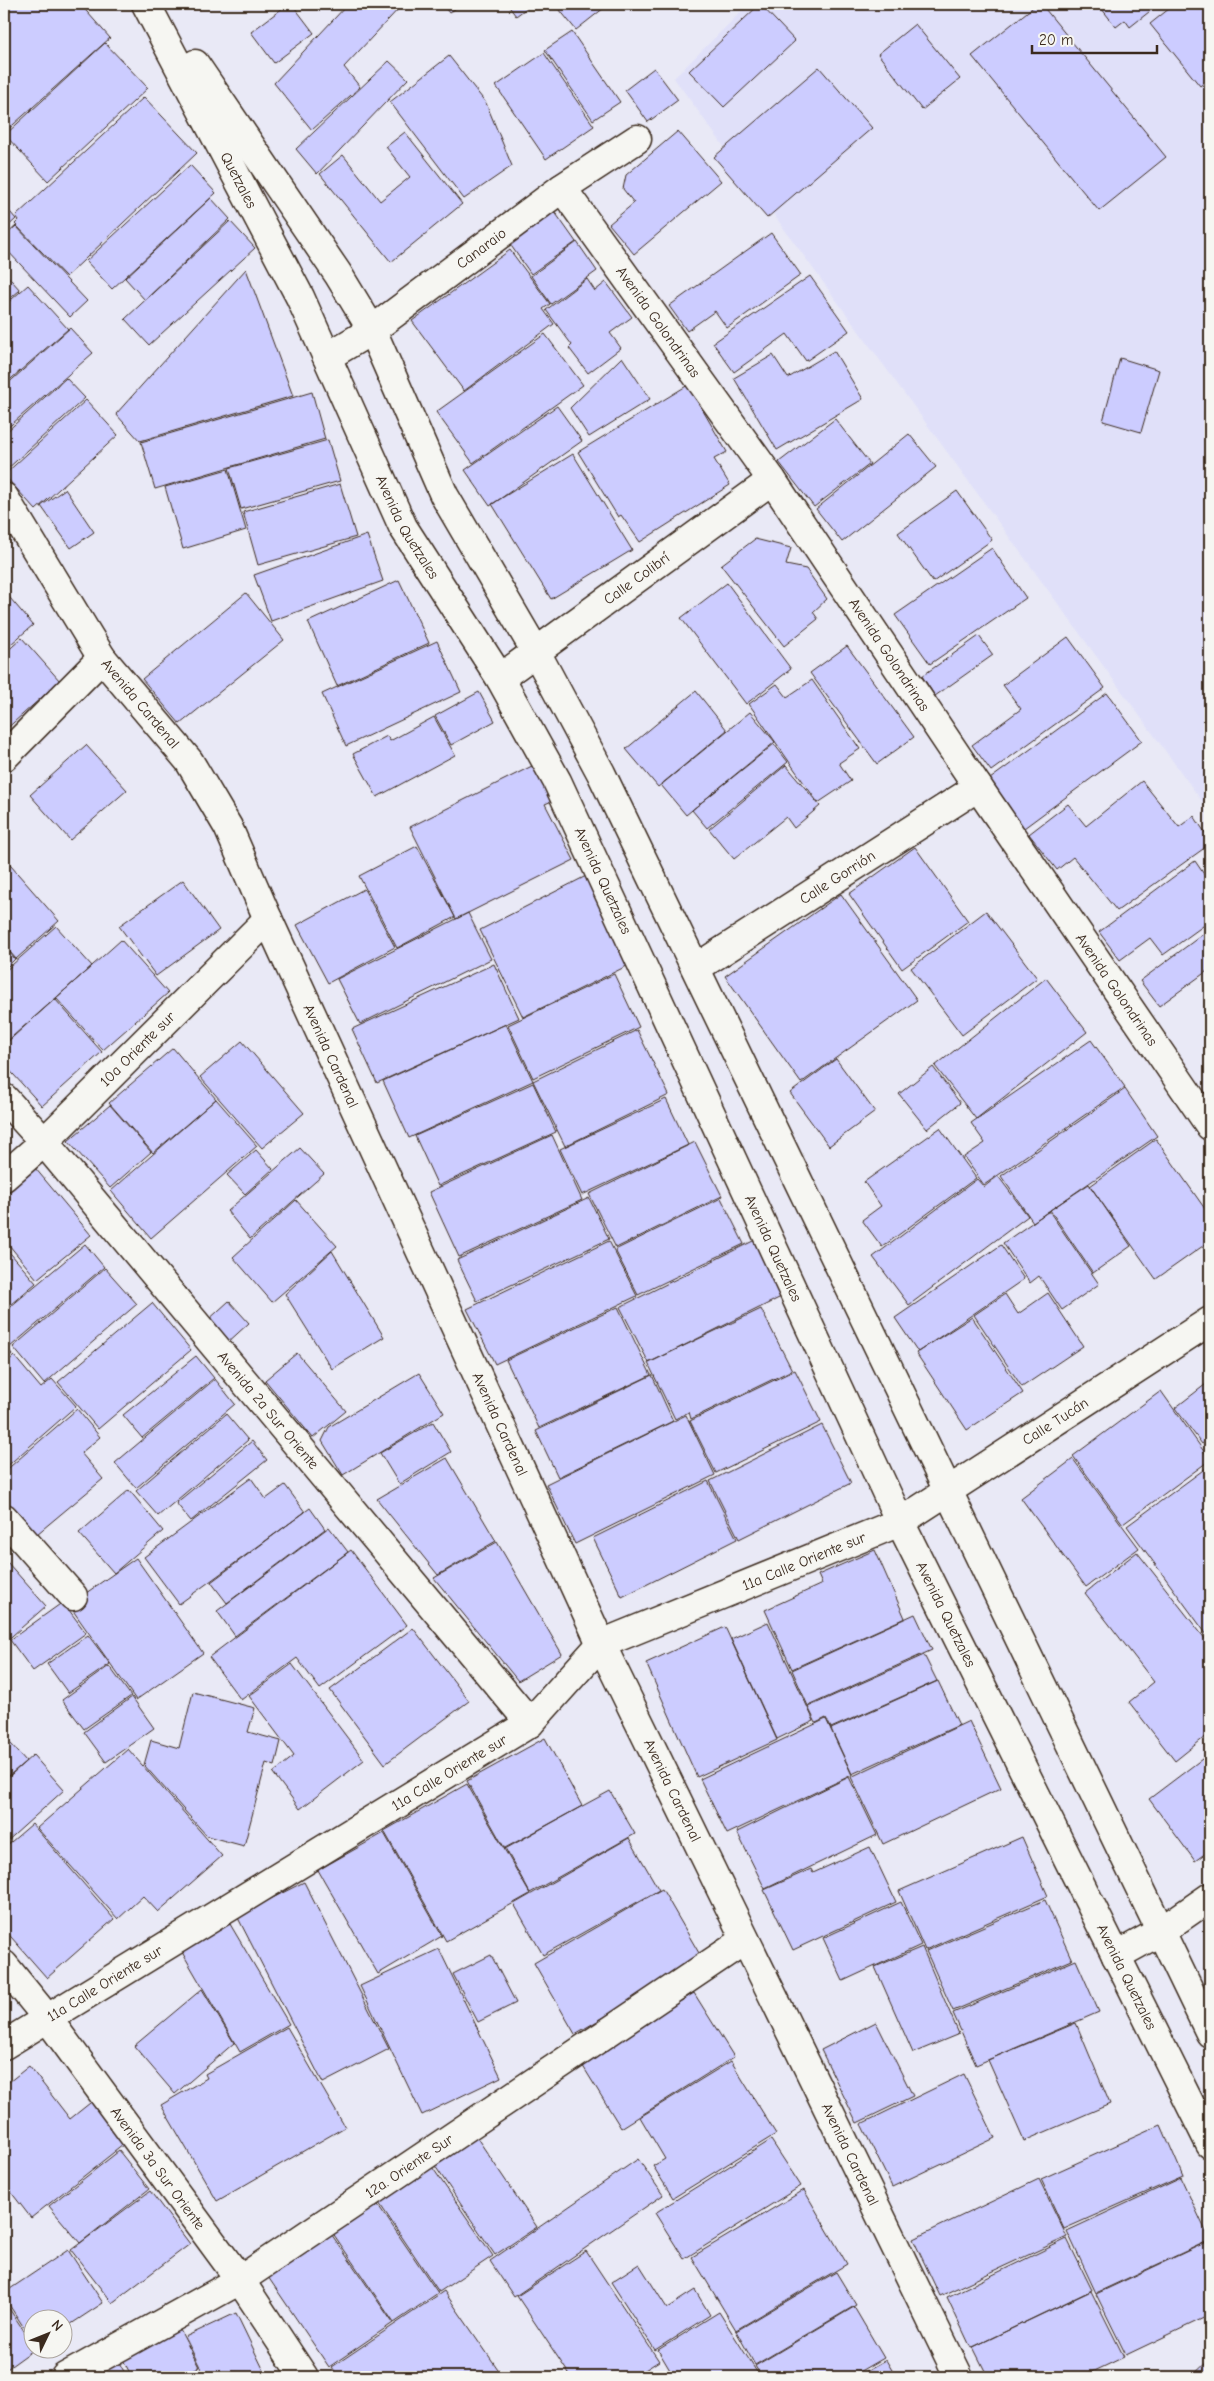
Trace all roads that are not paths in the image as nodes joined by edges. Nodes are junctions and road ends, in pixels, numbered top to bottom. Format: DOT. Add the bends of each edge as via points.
graph roads {
  1 [pos="146,4"];
  2 [pos="153,4"];
  3 [pos="637,139"];
  4 [pos="562,188"];
  5 [pos="372,330"];
  6 [pos="327,358"];
  7 [pos="772,480"];
  8 [pos="4,497"];
  9 [pos="536,652"];
  10 [pos="102,658"];
  11 [pos="500,678"];
  12 [pos="4,756"];
  13 [pos="978,787"];
  14 [pos="268,919"];
  15 [pos="696,968"];
  16 [pos="4,1098"];
  17 [pos="1210,1126"];
  18 [pos="44,1142"];
  19 [pos="4,1177"];
  20 [pos="1210,1321"];
  21 [pos="948,1491"];
  22 [pos="4,1518"];
  23 [pos="900,1522"];
  24 [pos="73,1596"];
  25 [pos="601,1644"];
  26 [pos="530,1723"];
  27 [pos="1210,1897"];
  28 [pos="1161,1931"];
  29 [pos="745,1940"];
  30 [pos="1116,1956"];
  31 [pos="4,1965"];
  32 [pos="48,2019"];
  33 [pos="1210,2033"];
  34 [pos="4,2046"];
  35 [pos="1210,2144"];
  36 [pos="240,2280"];
  37 [pos="65,2377"];
  38 [pos="304,2377"];
  39 [pos="959,2377"];
  1 -- 6 [label="street, Quetzales" via="300,297"];
  2 -- 5 [label="street, Quetzales" via="338,274"];
  3 -- 4 [label="street, Canaraio"];
  4 -- 5 [label="street, Canaraio"];
  4 -- 7 [label="street, Avenida Golondrinas"];
  5 -- 6 [label="street, Canaraio"];
  5 -- 9 [label="street" via="444,496"];
  6 -- 11 [label="street, Avenida Quetzales" via="403,526"];
  7 -- 9 [label="street, Calle Colibrí"];
  7 -- 13 [label="street, Avenida Golondrinas"];
  8 -- 10 [label="street, Avenida Cardenal"];
  9 -- 11 [label="street, Calle Colibrí"];
  9 -- 15 [label="street" via="601,773"];
  10 -- 12 [label="street"];
  10 -- 14 [label="street, Avenida Cardenal" via="189,761 228,827"];
  11 -- 23 [label="street, Avenida Quetzales" via="557,780"];
  13 -- 15 [label="street, Calle Gorrión"];
  13 -- 17 [label="street, Avenida Golondrinas"];
  14 -- 18 [label="street, 10a Oriente sur"];
  14 -- 25 [label="street, Avenida Cardenal"];
  15 -- 21 [label="street"];
  16 -- 18 [label="street, Avenida 2a Sur Oriente"];
  18 -- 19 [label="street, 10a Oriente sur"];
  18 -- 26 [label="street, Avenida 2a Sur Oriente"];
  20 -- 21 [label="street, Calle Tucán"];
  21 -- 23 [label="street, Calle Tucán"];
  21 -- 28 [label="street"];
  22 -- 24 [label="street"];
  23 -- 25 [label="street, 11a Calle Oriente sur"];
  23 -- 30 [label="street, Avenida Quetzales"];
  25 -- 26 [label="street, 11a Calle Oriente sur"];
  25 -- 29 [label="street, Avenida Cardenal"];
  26 -- 32 [label="street, 11a Calle Oriente sur"];
  27 -- 28 [label="street"];
  28 -- 30 [label="street"];
  28 -- 33 [label="street"];
  29 -- 36 [label="street, 12a. Oriente Sur"];
  29 -- 39 [label="street, Avenida Cardenal"];
  30 -- 35 [label="street, Avenida Quetzales"];
  31 -- 32 [label="street, Avenida 3a Sur Oriente"];
  32 -- 34 [label="street, 11a Calle Oriente sur"];
  32 -- 36 [label="street, Avenida 3a Sur Oriente"];
  36 -- 37 [label="street, 12a. Oriente Sur"];
  36 -- 38 [label="street, Avenida 3a Sur Oriente"];
}
